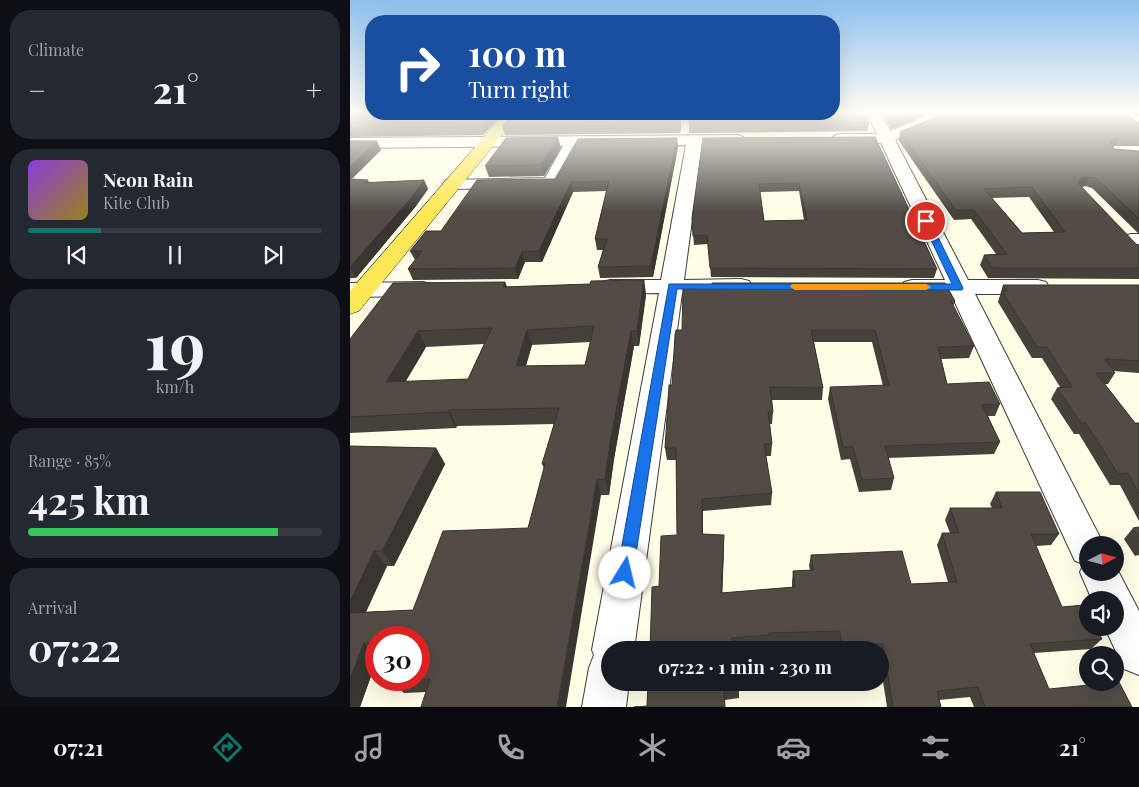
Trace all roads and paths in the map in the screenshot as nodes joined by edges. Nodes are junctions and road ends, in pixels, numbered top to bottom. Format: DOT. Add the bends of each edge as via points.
graph roads {
  1 [pos="484,146"];
  2 [pos="571,146"];
  3 [pos="694,146"];
  4 [pos="890,146"];
  5 [pos="452,184"];
  6 [pos="672,286"];
  7 [pos="761,286"];
  8 [pos="592,287"];
  9 [pos="889,287"];
  10 [pos="1063,287"];
  11 [pos="958,288"];
  12 [pos="442,289"];
  13 [pos="354,296"];
  14 [pos="1081,536"];
  15 [pos="1124,623"];
  16 [pos="614,641"];
  17 [pos="1139,654"];
  18 [pos="606,691"];
  19 [pos="604,707"];
  1 -- 5 [label="main road"];
  2 -- 5 [label="street" via="551,183"];
  3 -- 6 [label="street"];
  4 -- 11 [label="street"];
  5 -- 13 [label="main road"];
  6 -- 7 [label="street"];
  6 -- 8 [label="street"];
  6 -- 16 [label="street"];
  9 -- 11 [label="street"];
  10 -- 11 [label="street"];
  11 -- 14 [label="street"];
  12 -- 13 [label="street"];
  15 -- 17 [label="street"];
  18 -- 19 [label="street"];
}
